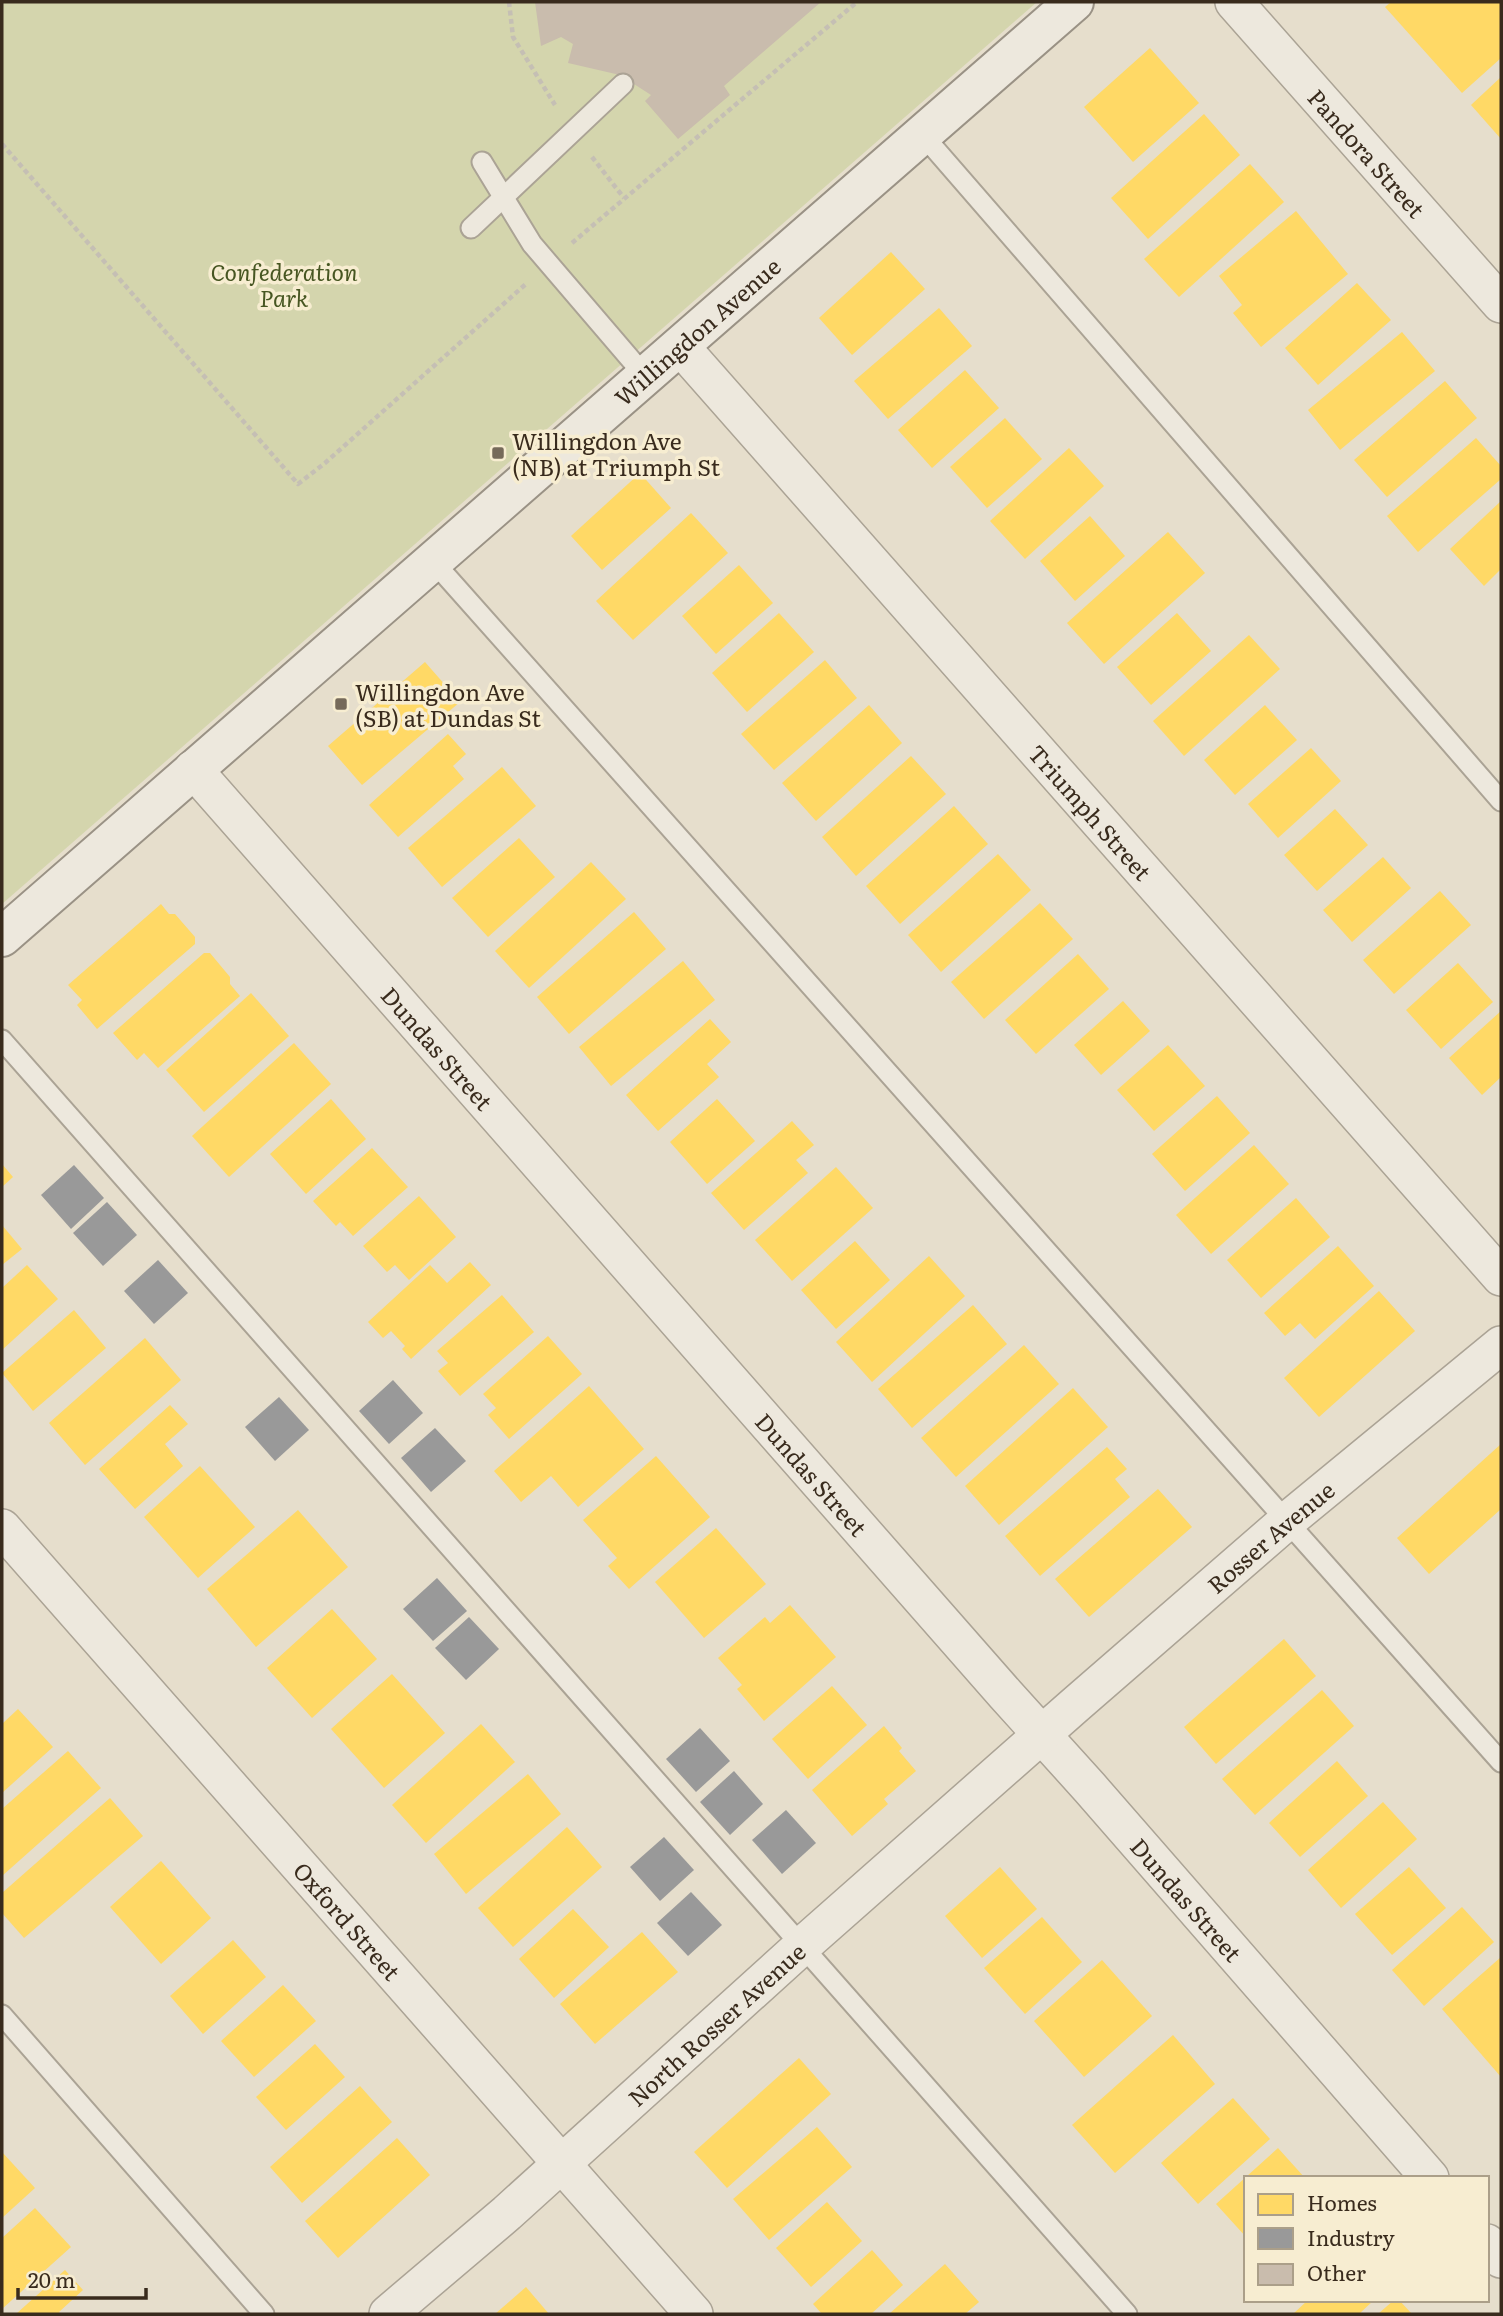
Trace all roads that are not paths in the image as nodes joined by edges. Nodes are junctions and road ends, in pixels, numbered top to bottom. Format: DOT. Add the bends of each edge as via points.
graph roads {
  1 [pos="1074,2"];
  2 [pos="1234,2"];
  3 [pos="623,84"];
  4 [pos="922,134"];
  5 [pos="482,162"];
  6 [pos="504,198"];
  7 [pos="471,228"];
  8 [pos="1501,304"];
  9 [pos="680,346"];
  10 [pos="645,376"];
  11 [pos="432,560"];
  12 [pos="193,769"];
  13 [pos="1501,802"];
  14 [pos="2,937"];
  15 [pos="2,1040"];
  16 [pos="1501,1278"];
  17 [pos="1501,1345"];
  18 [pos="1287,1521"];
  19 [pos="2,1528"];
  20 [pos="1043,1735"];
  21 [pos="1501,1762"];
  22 [pos="802,1945"];
  23 [pos="2,2014"];
  24 [pos="562,2164"];
  25 [pos="1428,2176"];
  26 [pos="1489,2245"];
  27 [pos="1501,2259"];
  28 [pos="264,2314"];
  29 [pos="388,2314"];
  30 [pos="694,2314"];
  31 [pos="1127,2314"];
  1 -- 4 [label="street, Willingdon Avenue"];
  2 -- 8 [label="street, Pandora Street"];
  3 -- 6 [label="lane"];
  4 -- 9 [label="street, Willingdon Avenue"];
  4 -- 13 [label="lane"];
  5 -- 6 [label="lane"];
  6 -- 7 [label="lane"];
  6 -- 10 [label="lane" via="532,244"];
  9 -- 10 [label="street, Willingdon Avenue"];
  9 -- 16 [label="street, Triumph Street"];
  10 -- 11 [label="street, Willingdon Avenue"];
  11 -- 12 [label="street, Willingdon Avenue"];
  11 -- 18 [label="lane"];
  12 -- 14 [label="street, Willingdon Avenue"];
  12 -- 20 [label="street, Dundas Street"];
  15 -- 22 [label="lane"];
  17 -- 18 [label="street, Rosser Avenue"];
  18 -- 20 [label="street, Rosser Avenue"];
  18 -- 21 [label="lane"];
  19 -- 24 [label="street, Oxford Street"];
  20 -- 22 [label="street, North Rosser Avenue"];
  20 -- 25 [label="street, Dundas Street"];
  22 -- 24 [label="street, North Rosser Avenue"];
  22 -- 31 [label="lane"];
  23 -- 28 [label="lane"];
  24 -- 29 [label="street, North Rosser Avenue"];
  24 -- 30 [label="street, Oxford Street"];
  26 -- 27 [label="street"];
}
